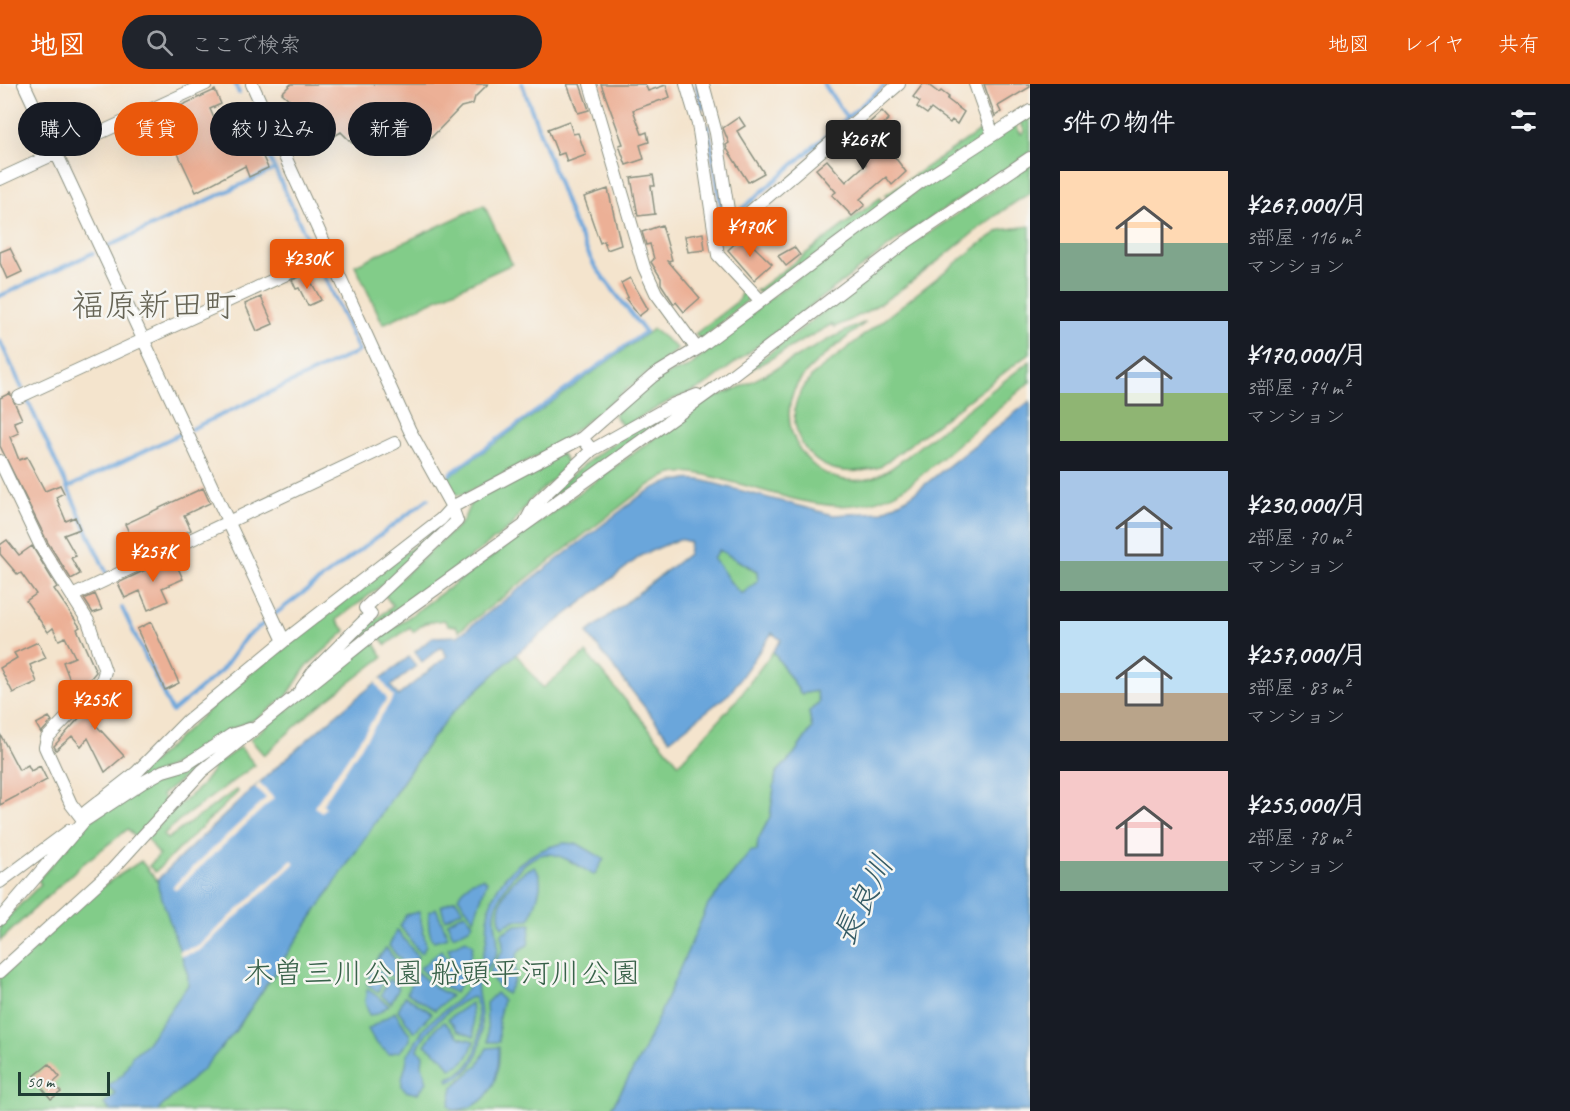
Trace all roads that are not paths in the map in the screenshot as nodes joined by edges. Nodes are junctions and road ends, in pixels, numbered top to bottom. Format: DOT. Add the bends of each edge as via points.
graph roads {
  1 [pos="24,84"];
  2 [pos="206,84"];
  3 [pos="252,84"];
  4 [pos="590,84"];
  5 [pos="686,84"];
  6 [pos="703,84"];
  7 [pos="899,84"];
  8 [pos="975,84"];
  9 [pos="32,102"];
  10 [pos="1030,111"];
  11 [pos="102,132"];
  12 [pos="993,135"];
  13 [pos="51,156"];
  14 [pos="56,156"];
  15 [pos="1030,158"];
  16 [pos="0,179"];
  17 [pos="716,241"];
  18 [pos="304,266"];
  19 [pos="759,300"];
  20 [pos="142,340"];
  21 [pos="698,350"];
  22 [pos="715,388"];
  23 [pos="19,397"];
  24 [pos="582,438"];
  25 [pos="395,443"];
  26 [pos="592,450"];
  27 [pos="0,461"];
  28 [pos="452,507"];
  29 [pos="228,524"];
  30 [pos="524,524"];
  31 [pos="74,595"];
  32 [pos="284,641"];
  33 [pos="294,700"];
  34 [pos="257,727"];
  35 [pos="84,821"];
  36 [pos="0,882"];
  37 [pos="0,919"];
  38 [pos="0,972"];
  1 -- 9 [label="street"];
  2 -- 11 [label="street"];
  3 -- 28 [label="street" via="410,431"];
  4 -- 21 [label="street" via="644,267 656,293"];
  5 -- 17 [label="street" via="698,124"];
  6 -- 17 [label="street" via="716,133 728,210"];
  7 -- 17 [label="street"];
  8 -- 12 [label="street"];
  10 -- 12 [label="street"];
  12 -- 19 [label="street" via="919,183"];
  13 -- 16 [label="street"];
  14 -- 20 [label="street"];
  15 -- 22 [label="street" via="903,244"];
  17 -- 19 [label="street" via="718,255"];
  18 -- 20 [label="street"];
  19 -- 21 [label="street"];
  20 -- 23 [label="street"];
  20 -- 29 [label="street"];
  21 -- 24 [label="street" via="653,376"];
  22 -- 26 [label="street" via="674,404"];
  22 -- 30 [label="street"];
  24 -- 26 [label="street"];
  24 -- 28 [label="street"];
  25 -- 29 [label="street"];
  26 -- 30 [label="street" via="536,504"];
  27 -- 31 [label="street" via="41,547"];
  28 -- 32 [label="street"];
  28 -- 33 [label="street" via="457,521 365,608 370,614 313,672"];
  29 -- 31 [label="street"];
  29 -- 32 [label="street"];
  30 -- 33 [label="street" via="374,634"];
  31 -- 35 [label="street" via="88,621 105,671 102,681 47,738 45,747"];
  32 -- 35 [label="street" via="188,721 137,772 87,811"];
  33 -- 34 [label="street"];
  34 -- 35 [label="street" via="231,735 187,764 163,771"];
  34 -- 38 [label="street" via="202,771 112,870"];
  35 -- 36 [label="street"];
  35 -- 37 [label="street"];
}
